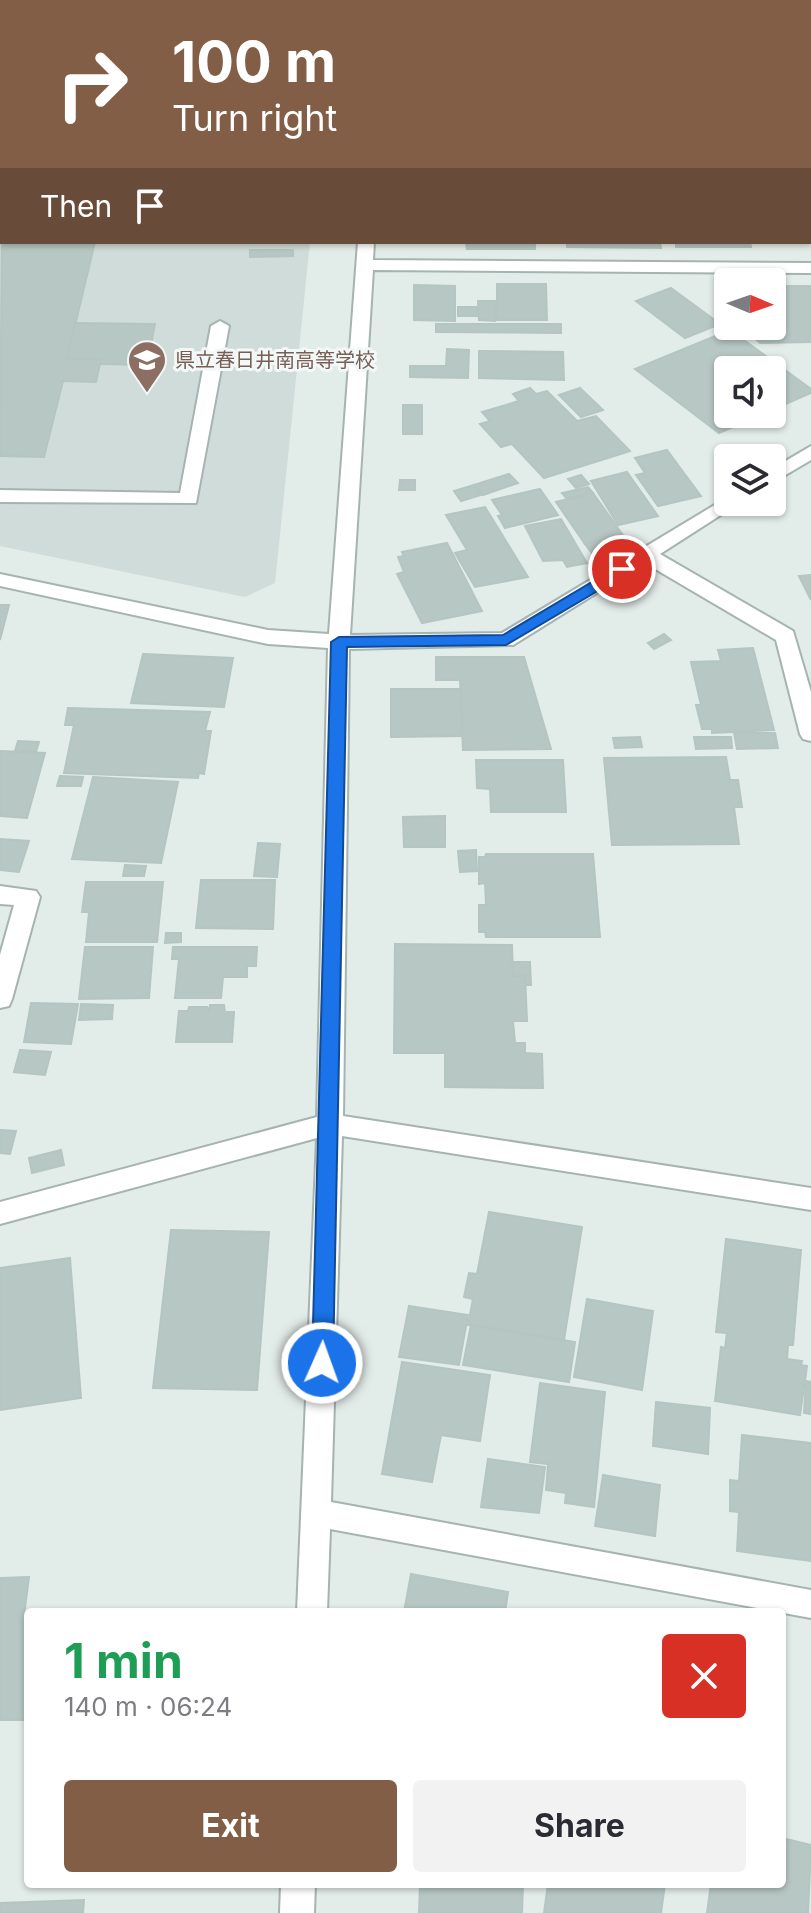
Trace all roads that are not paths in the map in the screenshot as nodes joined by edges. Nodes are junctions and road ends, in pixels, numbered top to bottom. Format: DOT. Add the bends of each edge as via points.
graph roads {
  1 [pos="365,253"];
  2 [pos="811,268"];
  3 [pos="220,326"];
  4 [pos="811,452"];
  5 [pos="786,468"];
  6 [pos="0,496"];
  7 [pos="714,513"];
  8 [pos="646,555"];
  9 [pos="0,580"];
  10 [pos="786,636"];
  11 [pos="811,637"];
  12 [pos="339,642"];
  13 [pos="811,734"];
  14 [pos="0,895"];
  15 [pos="0,999"];
  16 [pos="330,1124"];
  17 [pos="811,1199"];
  18 [pos="0,1213"];
  19 [pos="317,1513"];
  20 [pos="811,1604"];
  21 [pos="312,1608"];
  22 [pos="298,1888"];
  23 [pos="297,1913"];
  1 -- 2 [label="street"];
  1 -- 12 [label="street"];
  3 -- 6 [label="street" via="189,499"];
  4 -- 5 [label="street"];
  7 -- 8 [label="street"];
  8 -- 10 [label="street"];
  8 -- 12 [label="street" via="506,640"];
  9 -- 12 [label="street" via="268,637"];
  10 -- 11 [label="street"];
  10 -- 13 [label="street"];
  12 -- 16 [label="street"];
  14 -- 15 [label="street" via="28,897"];
  16 -- 17 [label="street"];
  16 -- 18 [label="street"];
  16 -- 19 [label="street"];
  19 -- 20 [label="street"];
  19 -- 21 [label="street"];
  22 -- 23 [label="street"];
}
